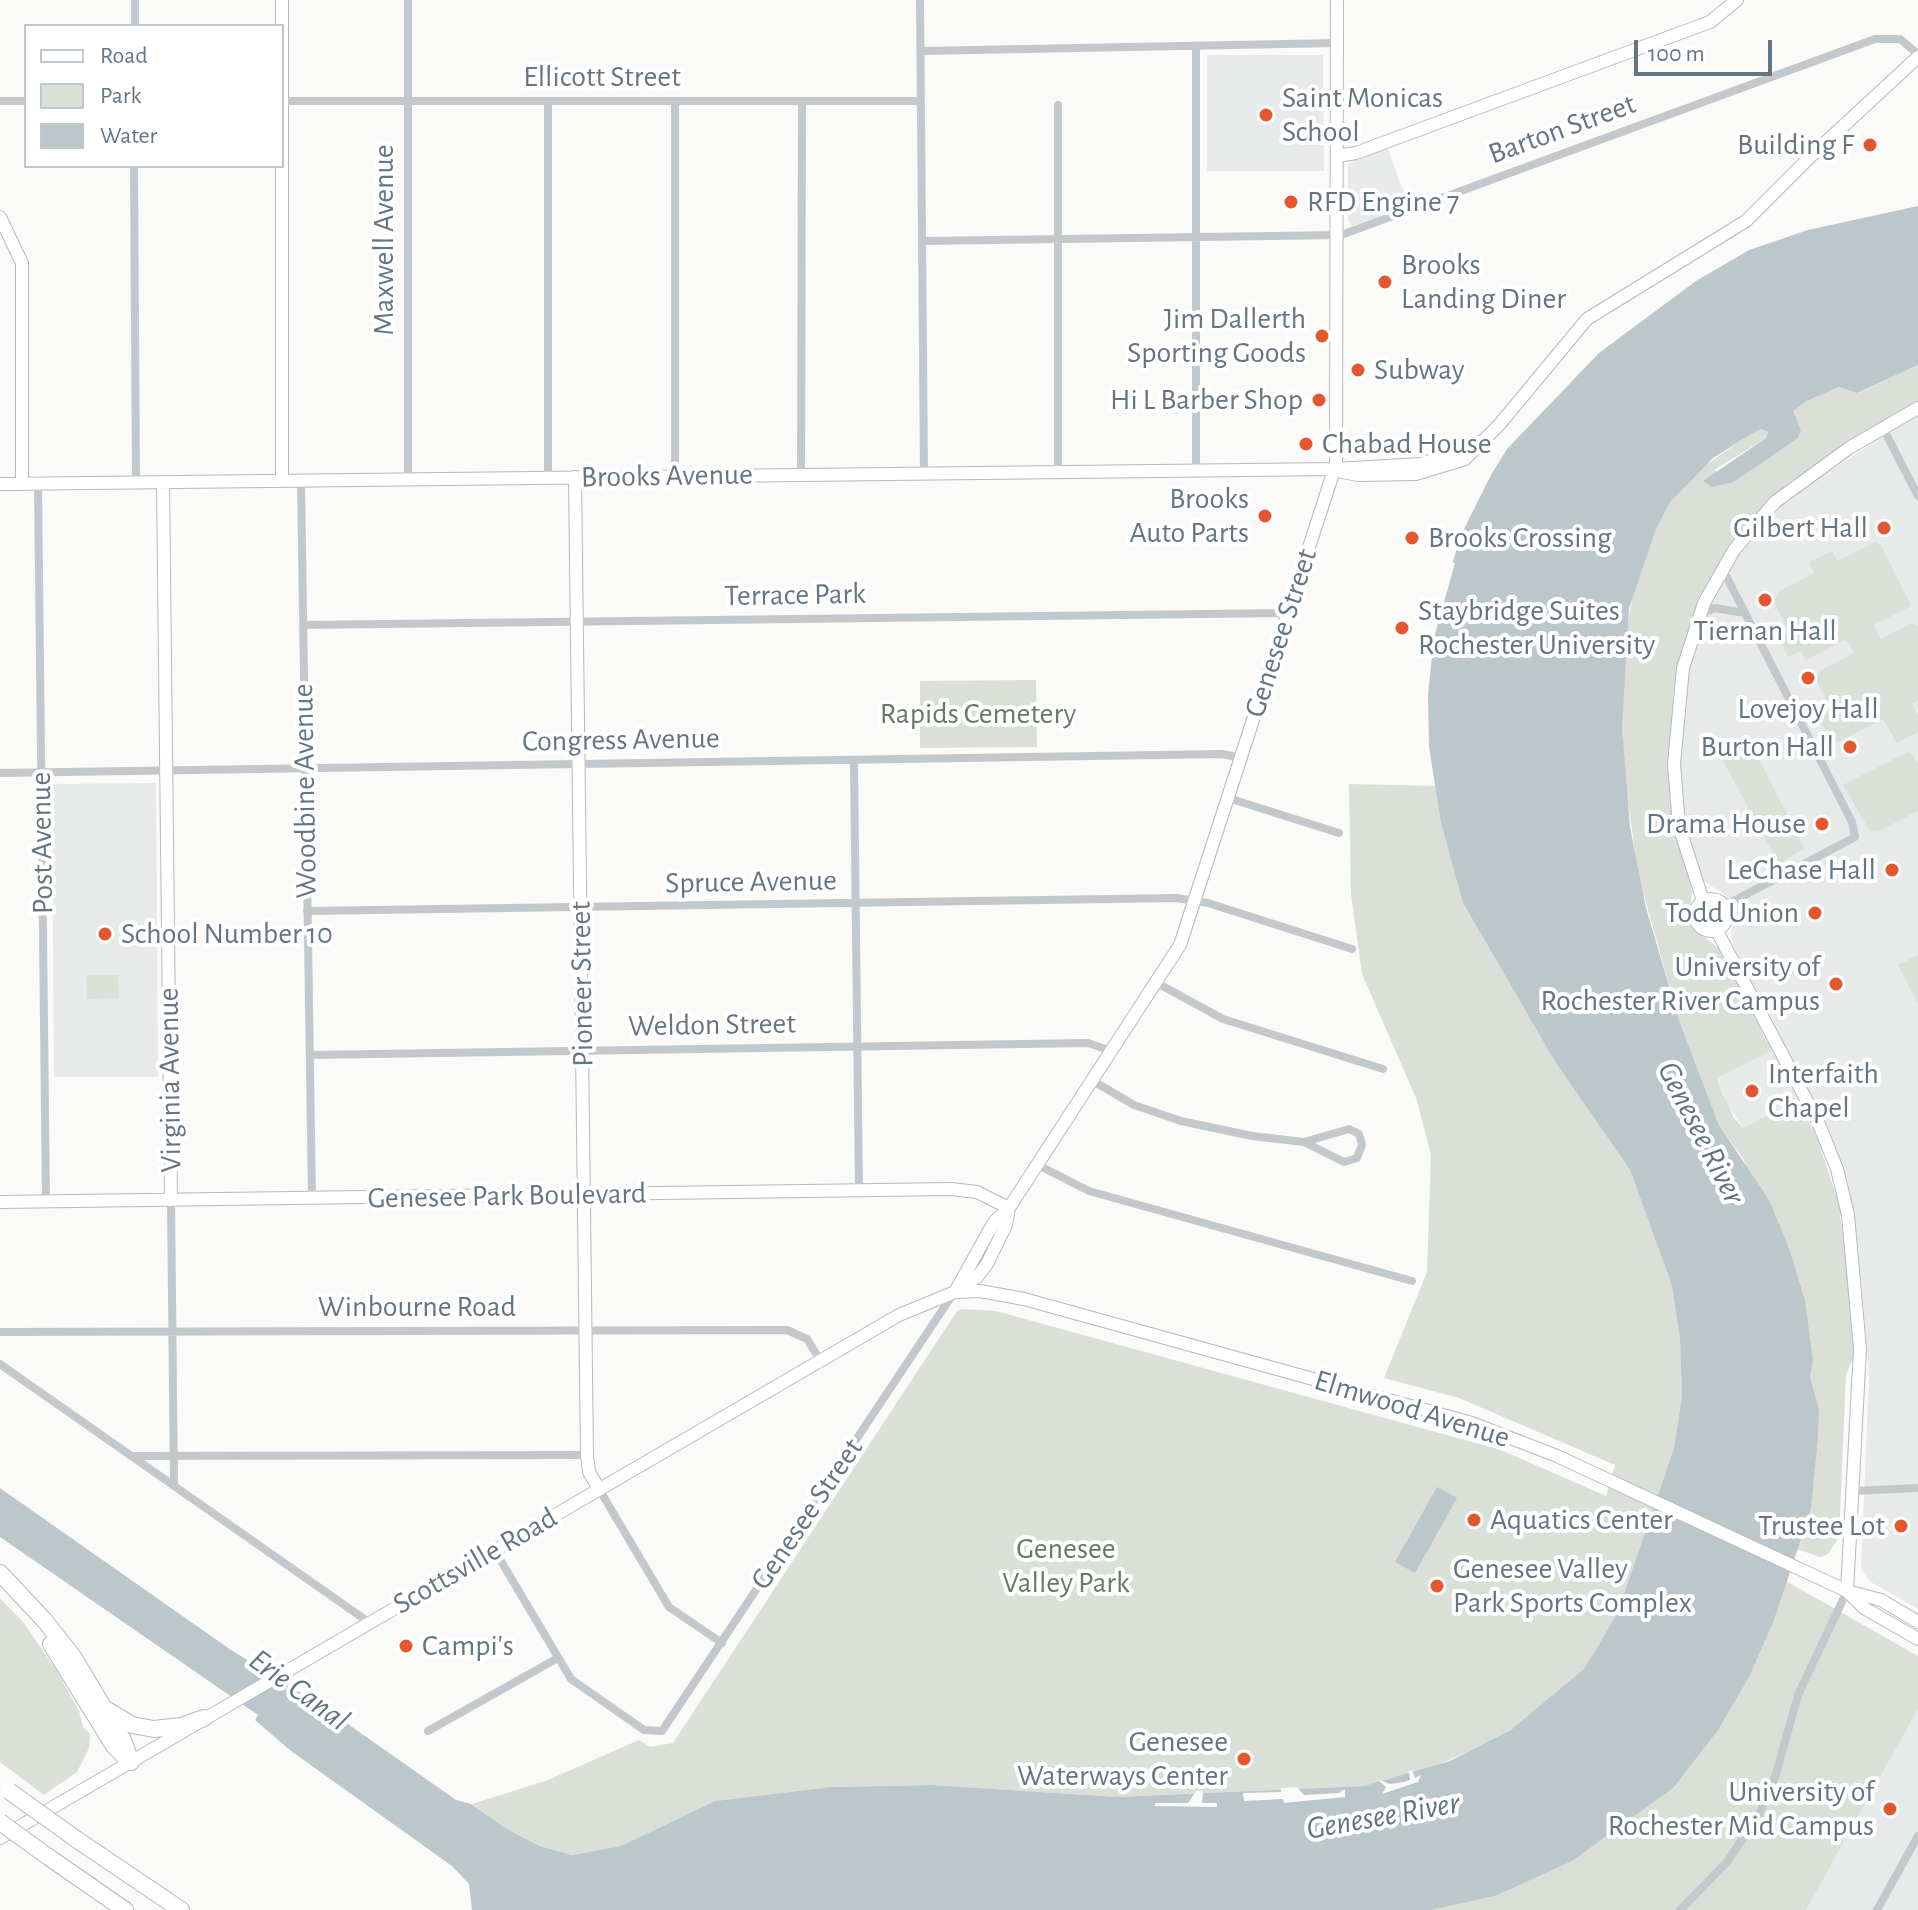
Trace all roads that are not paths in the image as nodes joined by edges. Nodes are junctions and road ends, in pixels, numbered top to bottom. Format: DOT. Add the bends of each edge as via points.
graph roads {
  1 [pos="135,0"];
  2 [pos="282,0"];
  3 [pos="408,0"];
  4 [pos="920,0"];
  5 [pos="1337,0"];
  6 [pos="1737,0"];
  7 [pos="135,24"];
  8 [pos="282,24"];
  9 [pos="1337,43"];
  10 [pos="1196,46"];
  11 [pos="921,51"];
  12 [pos="1918,56"];
  13 [pos="0,101"];
  14 [pos="24,101"];
  15 [pos="284,101"];
  16 [pos="408,101"];
  17 [pos="548,101"];
  18 [pos="675,101"];
  19 [pos="802,101"];
  20 [pos="921,101"];
  21 [pos="1058,105"];
  22 [pos="1337,156"];
  23 [pos="134,168"];
  24 [pos="282,168"];
  25 [pos="0,217"];
  26 [pos="1337,236"];
  27 [pos="1198,238"];
  28 [pos="1058,240"];
  29 [pos="924,241"];
  30 [pos="1918,408"];
  31 [pos="1883,428"];
  32 [pos="1335,469"];
  33 [pos="1196,470"];
  34 [pos="1058,472"];
  35 [pos="924,473"];
  36 [pos="801,475"];
  37 [pos="675,476"];
  38 [pos="575,477"];
  39 [pos="548,478"];
  40 [pos="408,479"];
  41 [pos="282,481"];
  42 [pos="301,481"];
  43 [pos="163,482"];
  44 [pos="136,483"];
  45 [pos="0,484"];
  46 [pos="22,484"];
  47 [pos="38,484"];
  48 [pos="1918,496"];
  49 [pos="1722,568"];
  50 [pos="1287,613"];
  51 [pos="1745,613"];
  52 [pos="1700,614"];
  53 [pos="578,623"];
  54 [pos="303,625"];
  55 [pos="1241,758"];
  56 [pos="854,762"];
  57 [pos="579,764"];
  58 [pos="305,769"];
  59 [pos="166,770"];
  60 [pos="41,772"];
  61 [pos="0,773"];
  62 [pos="1228,798"];
  63 [pos="1339,833"];
  64 [pos="1196,900"];
  65 [pos="1703,901"];
  66 [pos="855,904"];
  67 [pos="1724,906"];
  68 [pos="581,908"];
  69 [pos="307,911"];
  70 [pos="1717,931"];
  71 [pos="1352,949"];
  72 [pos="1157,983"];
  73 [pos="858,1047"];
  74 [pos="583,1051"];
  75 [pos="1112,1051"];
  76 [pos="310,1055"];
  77 [pos="1383,1069"];
  78 [pos="1093,1081"];
  79 [pos="1304,1142"];
  80 [pos="1038,1165"];
  81 [pos="859,1191"];
  82 [pos="585,1194"];
  83 [pos="312,1198"];
  84 [pos="171,1200"];
  85 [pos="0,1202"];
  86 [pos="46,1202"];
  87 [pos="1009,1208"];
  88 [pos="1412,1281"];
  89 [pos="955,1292"];
  90 [pos="587,1331"];
  91 [pos="0,1332"];
  92 [pos="172,1332"];
  93 [pos="820,1360"];
  94 [pos="0,1364"];
  95 [pos="587,1455"];
  96 [pos="131,1456"];
  97 [pos="174,1457"];
  98 [pos="174,1486"];
  99 [pos="1918,1488"];
  100 [pos="599,1489"];
  101 [pos="1852,1491"];
  102 [pos="495,1551"];
  103 [pos="0,1573"];
  104 [pos="0,1586"];
  105 [pos="1847,1591"];
  106 [pos="1918,1622"];
  107 [pos="370,1623"];
  108 [pos="1918,1639"];
  109 [pos="722,1643"];
  110 [pos="556,1659"];
  111 [pos="102,1704"];
  112 [pos="204,1718"];
  113 [pos="428,1731"];
  114 [pos="131,1762"];
  115 [pos="5,1788"];
  116 [pos="0,1822"];
  117 [pos="1918,1836"];
  118 [pos="0,1838"];
  119 [pos="122,1909"];
  120 [pos="181,1910"];
  121 [pos="1680,1910"];
  122 [pos="1877,1910"];
  1 -- 7 [label="street"];
  2 -- 8 [label="main road"];
  3 -- 16 [label="street, Maxwell Avenue"];
  4 -- 11 [label="street"];
  5 -- 9 [label="main road, Genesee Street"];
  6 -- 22 [label="main road" via="1710,22"];
  9 -- 10 [label="street"];
  9 -- 22 [label="main road, Genesee Street"];
  10 -- 11 [label="street"];
  10 -- 27 [label="street"];
  11 -- 20 [label="street"];
  12 -- 26 [label="street, Barton Street" via="1895,37 1875,39"];
  12 -- 32 [label="main road, Brooks Avenue" via="1746,221 1587,319 1482,441 1429,463"];
  13 -- 14 [label="street"];
  15 -- 16 [label="street, Ellicott Street"];
  16 -- 17 [label="street, Ellicott Street"];
  16 -- 40 [label="street, Maxwell Avenue"];
  17 -- 18 [label="street, Ellicott Street"];
  17 -- 39 [label="street"];
  18 -- 19 [label="street, Ellicott Street"];
  18 -- 37 [label="street"];
  19 -- 20 [label="street, Ellicott Street"];
  19 -- 36 [label="street"];
  20 -- 29 [label="street"];
  21 -- 28 [label="street"];
  22 -- 26 [label="main road, Genesee Street"];
  23 -- 44 [label="street"];
  24 -- 41 [label="main road"];
  25 -- 46 [label="main road" via="22,263"];
  26 -- 27 [label="street, Barton Street"];
  26 -- 32 [label="main road, Genesee Street"];
  27 -- 28 [label="street, Barton Street"];
  27 -- 33 [label="street"];
  28 -- 29 [label="street, Barton Street"];
  28 -- 34 [label="street"];
  29 -- 35 [label="street"];
  30 -- 31 [label="main road"];
  31 -- 48 [label="street"];
  31 -- 49 [label="main road" via="1775,502"];
  32 -- 33 [label="main road, Brooks Avenue"];
  32 -- 50 [label="main road, Genesee Street"];
  33 -- 34 [label="main road, Brooks Avenue"];
  34 -- 35 [label="main road, Brooks Avenue"];
  35 -- 36 [label="main road, Brooks Avenue"];
  36 -- 37 [label="main road, Brooks Avenue"];
  37 -- 38 [label="main road, Brooks Avenue"];
  38 -- 39 [label="main road, Brooks Avenue"];
  38 -- 53 [label="main road, Pioneer Street"];
  39 -- 40 [label="main road, Brooks Avenue"];
  40 -- 42 [label="main road, Brooks Avenue"];
  41 -- 42 [label="main road, Brooks Avenue"];
  41 -- 43 [label="main road, Brooks Avenue"];
  42 -- 54 [label="street, Woodbine Avenue"];
  43 -- 44 [label="main road, Brooks Avenue"];
  43 -- 59 [label="main road, Virginia Avenue"];
  44 -- 47 [label="main road, Brooks Avenue"];
  45 -- 46 [label="main road, Brooks Avenue"];
  46 -- 47 [label="main road, Brooks Avenue"];
  47 -- 60 [label="street, Post Avenue"];
  49 -- 51 [label="street"];
  49 -- 52 [label="main road"];
  50 -- 53 [label="street, Terrace Park"];
  50 -- 55 [label="main road, Genesee Street"];
  51 -- 52 [label="street" via="1715,608"];
  51 -- 67 [label="street" via="1855,837"];
  52 -- 65 [label="main road" via="1678,699 1674,764 1679,826"];
  53 -- 54 [label="street, Terrace Park"];
  53 -- 57 [label="main road, Pioneer Street"];
  54 -- 58 [label="street, Woodbine Avenue"];
  55 -- 56 [label="street, Congress Avenue" via="1222,754"];
  55 -- 62 [label="main road, Genesee Street"];
  56 -- 57 [label="street, Congress Avenue"];
  56 -- 66 [label="street"];
  57 -- 58 [label="street, Congress Avenue"];
  57 -- 68 [label="main road, Pioneer Street"];
  58 -- 59 [label="street, Congress Avenue"];
  58 -- 69 [label="street, Woodbine Avenue"];
  59 -- 60 [label="street, Congress Avenue"];
  59 -- 84 [label="main road, Virginia Avenue"];
  60 -- 61 [label="street, Congress Avenue"];
  60 -- 86 [label="street, Post Avenue"];
  62 -- 63 [label="street"];
  62 -- 64 [label="main road, Genesee Street"];
  64 -- 66 [label="street, Spruce Avenue"];
  64 -- 71 [label="street, Spruce Avenue"];
  64 -- 72 [label="main road, Genesee Street" via="1177,952"];
  65 -- 67 [label="main road" via="1713,899"];
  65 -- 70 [label="main road" via="1695,909 1697,925"];
  66 -- 68 [label="street, Spruce Avenue"];
  66 -- 73 [label="street"];
  67 -- 70 [label="main road" via="1727,919"];
  68 -- 69 [label="street, Spruce Avenue"];
  68 -- 74 [label="main road, Pioneer Street"];
  69 -- 76 [label="street, Woodbine Avenue"];
  70 -- 101 [label="main road" via="1818,1122 1845,1198 1860,1349"];
  72 -- 75 [label="main road, Genesee Street"];
  72 -- 77 [label="street" via="1223,1019"];
  73 -- 74 [label="street, Weldon Street"];
  73 -- 75 [label="street, Weldon Street" via="1088,1043"];
  73 -- 81 [label="street"];
  74 -- 76 [label="street, Weldon Street"];
  74 -- 82 [label="main road, Pioneer Street"];
  75 -- 78 [label="main road, Genesee Street"];
  76 -- 83 [label="street, Woodbine Avenue"];
  78 -- 79 [label="street" via="1168,1118"];
  78 -- 80 [label="main road, Genesee Street"];
  79 -- 79 [label="street" via="1344,1162 1357,1158 1362,1145 1359,1134 1346,1128"];
  80 -- 87 [label="main road, Genesee Street"];
  80 -- 88 [label="street" via="1089,1191"];
  81 -- 82 [label="main road, Genesee Park Boulevard"];
  81 -- 87 [label="main road, Genesee Park Boulevard" via="968,1190"];
  82 -- 83 [label="main road, Genesee Park Boulevard"];
  82 -- 90 [label="main road, Pioneer Street"];
  83 -- 84 [label="main road, Genesee Park Boulevard"];
  84 -- 86 [label="main road, Genesee Park Boulevard"];
  84 -- 92 [label="street, Virginia Avenue"];
  85 -- 86 [label="main road, Genesee Park Boulevard"];
  87 -- 89 [label="main road, Genesee Street" via="994,1222"];
  89 -- 93 [label="main road, Scottsville Road" via="911,1309"];
  89 -- 105 [label="main road, Elmwood Avenue" via="1024,1299 1447,1415 1526,1443"];
  89 -- 109 [label="street, Genesee Street"];
  90 -- 92 [label="street, Winbourne Road"];
  90 -- 93 [label="street, Winbourne Road" via="792,1331 807,1339"];
  90 -- 95 [label="main road, Pioneer Street"];
  91 -- 92 [label="street, Winbourne Road"];
  92 -- 97 [label="street, Virginia Avenue"];
  93 -- 100 [label="main road, Scottsville Road"];
  94 -- 96 [label="street"];
  95 -- 97 [label="street"];
  95 -- 100 [label="main road, Pioneer Street"];
  96 -- 97 [label="street"];
  96 -- 98 [label="street"];
  97 -- 98 [label="street, Virginia Avenue"];
  98 -- 107 [label="street"];
  99 -- 101 [label="street"];
  100 -- 102 [label="main road, Scottsville Road"];
  100 -- 109 [label="street" via="669,1607"];
  101 -- 105 [label="main road"];
  102 -- 107 [label="main road, Scottsville Road"];
  102 -- 110 [label="street"];
  103 -- 111 [label="highway" via="60,1639"];
  104 -- 114 [label="highway" via="44,1634 114,1746"];
  105 -- 106 [label="main road, Elmwood Avenue" via="1875,1598"];
  105 -- 108 [label="main road, Elmwood Avenue" via="1864,1608"];
  105 -- 121 [label="street" via="1798,1695 1759,1814 1727,1862"];
  107 -- 112 [label="main road, Scottsville Road"];
  109 -- 110 [label="street, Genesee Street" via="667,1727 657,1733 644,1730 583,1689"];
  110 -- 113 [label="street"];
  111 -- 112 [label="highway" via="124,1721 146,1728 171,1728"];
  111 -- 114 [label="highway"];
  112 -- 114 [label="main road, Scottsville Road"];
  114 -- 118 [label="main road, Scottsville Road"];
  115 -- 120 [label="highway, bridge"];
  116 -- 119 [label="highway, bridge"];
  117 -- 122 [label="street"];
}
